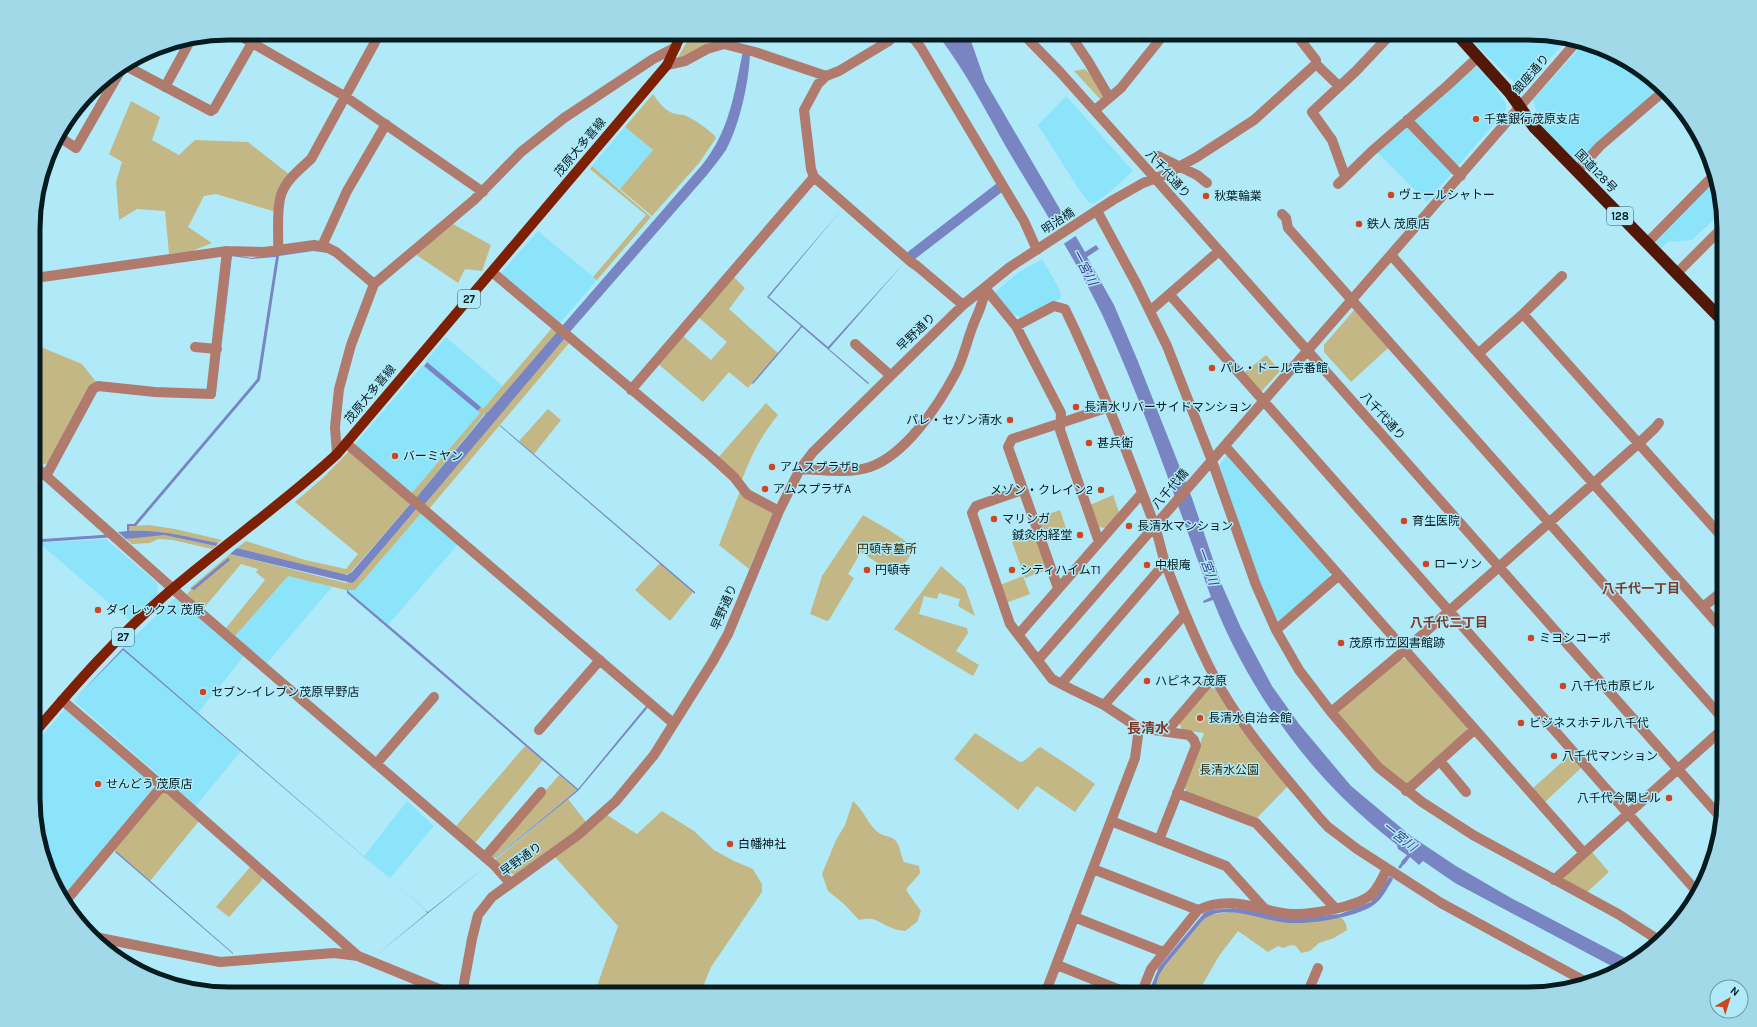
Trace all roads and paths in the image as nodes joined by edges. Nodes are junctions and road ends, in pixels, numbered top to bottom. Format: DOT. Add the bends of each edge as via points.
graph roads {
  1 [pos="247,40"];
  2 [pos="376,40"];
  3 [pos="679,40"];
  4 [pos="890,40"];
  5 [pos="914,40"];
  6 [pos="1029,40"];
  7 [pos="1074,40"];
  8 [pos="1159,40"];
  9 [pos="1300,40"];
  10 [pos="1385,40"];
  11 [pos="1462,40"];
  12 [pos="252,43"];
  13 [pos="188,45"];
  14 [pos="1573,45"];
  15 [pos="676,47"];
  16 [pos="1478,57"];
  17 [pos="1316,64"];
  18 [pos="667,65"];
  19 [pos="130,68"];
  20 [pos="826,76"];
  21 [pos="117,77"];
  22 [pos="1339,86"];
  23 [pos="165,87"];
  24 [pos="1661,94"];
  25 [pos="346,97"];
  26 [pos="1109,97"];
  27 [pos="1520,106"];
  28 [pos="1095,110"];
  29 [pos="1407,120"];
  30 [pos="386,124"];
  31 [pos="63,139"];
  32 [pos="1158,156"];
  33 [pos="1179,167"];
  34 [pos="1576,171"];
  35 [pos="1345,176"];
  36 [pos="1461,176"];
  37 [pos="814,177"];
  38 [pos="1155,178"];
  39 [pos="1710,179"];
  40 [pos="1207,183"];
  41 [pos="1338,184"];
  42 [pos="483,192"];
  43 [pos="1094,213"];
  44 [pos="1282,214"];
  45 [pos="1717,233"];
  46 [pos="1647,243"];
  47 [pos="322,246"];
  48 [pos="1038,249"];
  49 [pos="1219,250"];
  50 [pos="227,251"];
  51 [pos="278,251"];
  52 [pos="1391,255"];
  53 [pos="492,272"];
  54 [pos="1676,274"];
  55 [pos="1562,276"];
  56 [pos="40,277"];
  57 [pos="374,284"];
  58 [pos="985,288"];
  59 [pos="1170,295"];
  60 [pos="1352,300"];
  61 [pos="963,305"];
  62 [pos="1150,311"];
  63 [pos="1523,314"];
  64 [pos="1717,315"];
  65 [pos="1016,326"];
  66 [pos="855,344"];
  67 [pos="195,346"];
  68 [pos="217,349"];
  69 [pos="1308,351"];
  70 [pos="1479,353"];
  71 [pos="890,375"];
  72 [pos="630,390"];
  73 [pos="1264,402"];
  74 [pos="1109,407"];
  75 [pos="1062,423"];
  76 [pos="1659,423"];
  77 [pos="346,443"];
  78 [pos="1638,444"];
  79 [pos="1225,446"];
  80 [pos="336,454"];
  81 [pos="1209,465"];
  82 [pos="800,469"];
  83 [pos="40,471"];
  84 [pos="46,476"];
  85 [pos="1593,483"];
  86 [pos="1022,490"];
  87 [pos="1142,493"];
  88 [pos="778,511"];
  89 [pos="1548,522"];
  90 [pos="1158,523"];
  91 [pos="1717,531"];
  92 [pos="1099,542"];
  93 [pos="1165,563"];
  94 [pos="1499,566"];
  95 [pos="1338,576"];
  96 [pos="1058,588"];
  97 [pos="173,589"];
  98 [pos="1717,596"];
  99 [pos="1703,607"];
  100 [pos="1450,610"];
  101 [pos="1185,614"];
  102 [pos="1717,622"];
  103 [pos="1276,630"];
  104 [pos="1019,634"];
  105 [pos="1405,650"];
  106 [pos="600,660"];
  107 [pos="1038,660"];
  108 [pos="1214,676"];
  109 [pos="1060,684"];
  110 [pos="434,697"];
  111 [pos="62,700"];
  112 [pos="1104,705"];
  113 [pos="1331,712"];
  114 [pos="1717,712"];
  115 [pos="673,723"];
  116 [pos="40,726"];
  117 [pos="1139,728"];
  118 [pos="539,730"];
  119 [pos="1474,730"];
  120 [pos="1166,732"];
  121 [pos="1717,734"];
  122 [pos="1440,761"];
  123 [pos="376,764"];
  124 [pos="1678,770"];
  125 [pos="162,786"];
  126 [pos="1406,790"];
  127 [pos="541,792"];
  128 [pos="1466,792"];
  129 [pos="1177,793"];
  130 [pos="1628,814"];
  131 [pos="1716,814"];
  132 [pos="1111,821"];
  133 [pos="1159,840"];
  134 [pos="1584,853"];
  135 [pos="485,857"];
  136 [pos="1093,869"];
  137 [pos="1387,869"];
  138 [pos="1554,880"];
  139 [pos="510,883"];
  140 [pos="1693,889"];
  141 [pos="69,898"];
  142 [pos="1264,908"];
  143 [pos="1335,908"];
  144 [pos="1198,910"];
  145 [pos="1074,917"];
  146 [pos="1655,938"];
  147 [pos="103,939"];
  148 [pos="1163,952"];
  149 [pos="358,956"];
  150 [pos="1057,965"];
  151 [pos="1318,968"];
  152 [pos="1581,979"];
  153 [pos="434,987"];
  154 [pos="464,987"];
  155 [pos="1048,987"];
  156 [pos="1112,987"];
  157 [pos="1144,987"];
  158 [pos="1310,987"];
  1 -- 12 [label="street"];
  2 -- 25 [label="street"];
  3 -- 15 [label="main road, 茂原大多喜線 / 27"];
  4 -- 20 [label="street"];
  5 -- 48 [label="street" via="1024,221"];
  6 -- 28 [label="street, 八千代通り"];
  7 -- 26 [label="street"];
  8 -- 26 [label="street" via="1121,88"];
  9 -- 17 [label="street" via="1316,60"];
  10 -- 22 [label="street"];
  11 -- 16 [label="highway, 国道128号 / 128"];
  12 -- 23 [label="street" via="211,111"];
  12 -- 25 [label="street"];
  13 -- 23 [label="street"];
  14 -- 27 [label="street, 銀座通り"];
  15 -- 18 [label="main road, 茂原大多喜線 / 27"];
  15 -- 42 [label="street" via="653,59 564,118 521,152"];
  16 -- 27 [label="highway, 国道128号 / 128"];
  16 -- 29 [label="street"];
  17 -- 22 [label="street"];
  17 -- 33 [label="street" via="1254,120"];
  18 -- 20 [label="street" via="685,61 713,46 724,44"];
  18 -- 53 [label="main road, 茂原大多喜線 / 27"];
  19 -- 23 [label="street"];
  20 -- 37 [label="street" via="818,84 804,110"];
  21 -- 31 [label="street" via="76,148"];
  22 -- 35 [label="street" via="1312,112 1332,140"];
  24 -- 34 [label="street" via="1600,146"];
  25 -- 30 [label="street"];
  25 -- 51 [label="street" via="310,159 293,175 281,196"];
  26 -- 28 [label="street"];
  27 -- 34 [label="highway, 国道128号 / 128" via="1534,127"];
  27 -- 36 [label="street, 銀座通り"];
  28 -- 38 [label="street, 八千代通り"];
  29 -- 35 [label="street"];
  29 -- 36 [label="street"];
  30 -- 42 [label="street"];
  30 -- 47 [label="street" via="347,191"];
  32 -- 33 [label="street"];
  33 -- 38 [label="street"];
  33 -- 40 [label="street"];
  34 -- 46 [label="highway, 国道128号 / 128"];
  35 -- 41 [label="street"];
  36 -- 52 [label="street, 銀座通り"];
  37 -- 61 [label="street"];
  37 -- 72 [label="street"];
  38 -- 43 [label="street" via="1137,186"];
  38 -- 49 [label="street, 八千代通り"];
  39 -- 46 [label="street"];
  42 -- 57 [label="street"];
  43 -- 48 [label="street, 明治橋"];
  43 -- 62 [label="street"];
  44 -- 60 [label="street" via="1286,218 1288,228"];
  45 -- 54 [label="street"];
  46 -- 54 [label="highway, 国道128号 / 128"];
  47 -- 51 [label="street" via="306,245"];
  47 -- 57 [label="street" via="336,252"];
  48 -- 58 [label="street, 早野通り" via="1010,267"];
  49 -- 59 [label="street"];
  49 -- 69 [label="street, 八千代通り"];
  50 -- 51 [label="street"];
  50 -- 56 [label="street"];
  50 -- 68 [label="street"];
  52 -- 60 [label="street, 銀座通り"];
  52 -- 70 [label="street"];
  53 -- 72 [label="street"];
  53 -- 77 [label="main road, 茂原大多喜線 / 27"];
  54 -- 64 [label="highway, 国道128号 / 128"];
  55 -- 63 [label="street"];
  57 -- 80 [label="street" via="351,345 339,389"];
  58 -- 61 [label="street, 早野通り"];
  58 -- 65 [label="street"];
  58 -- 82 [label="street" via="984,300 956,374 927,418 905,445 870,467 844,470"];
  59 -- 62 [label="street"];
  59 -- 73 [label="street"];
  60 -- 69 [label="street, 八千代橋"];
  60 -- 89 [label="street"];
  61 -- 71 [label="street, 早野通り"];
  62 -- 81 [label="street" via="1167,346"];
  63 -- 70 [label="street"];
  63 -- 78 [label="street"];
  65 -- 74 [label="street" via="1054,306 1065,309"];
  65 -- 75 [label="street" via="1061,413"];
  66 -- 71 [label="street"];
  67 -- 68 [label="street"];
  68 -- 84 [label="street" via="211,394 98,386 93,389"];
  69 -- 73 [label="street, 八千代橋"];
  69 -- 94 [label="street, 八千代通り"];
  70 -- 85 [label="street"];
  71 -- 82 [label="street, 早野通り" via="813,452"];
  72 -- 88 [label="street" via="734,477 747,494"];
  73 -- 79 [label="street, 八千代橋"];
  73 -- 100 [label="street"];
  74 -- 75 [label="street"];
  74 -- 87 [label="street"];
  75 -- 86 [label="street" via="1012,439 1008,447"];
  75 -- 92 [label="street" via="1060,430"];
  76 -- 78 [label="street"];
  77 -- 80 [label="main road, 茂原大多喜線 / 27"];
  77 -- 106 [label="street"];
  78 -- 85 [label="street"];
  78 -- 91 [label="street"];
  79 -- 81 [label="street, 八千代橋"];
  79 -- 95 [label="street"];
  80 -- 97 [label="main road, 茂原大多喜線 / 27" via="306,482"];
  81 -- 90 [label="street, 八千代橋"];
  81 -- 103 [label="street"];
  82 -- 88 [label="street, 早野通り"];
  83 -- 84 [label="street"];
  84 -- 97 [label="street"];
  85 -- 89 [label="street"];
  85 -- 99 [label="street"];
  86 -- 96 [label="street"];
  86 -- 104 [label="street" via="976,506 972,513 1010,624"];
  87 -- 90 [label="street"];
  87 -- 92 [label="street"];
  88 -- 115 [label="street, 早野通り" via="728,634"];
  89 -- 94 [label="street"];
  89 -- 114 [label="street"];
  90 -- 93 [label="street"];
  90 -- 107 [label="street, 八千代橋"];
  92 -- 96 [label="street"];
  93 -- 101 [label="street"];
  93 -- 109 [label="street"];
  94 -- 100 [label="street"];
  94 -- 124 [label="street, 八千代通り"];
  95 -- 103 [label="street"];
  95 -- 105 [label="street"];
  96 -- 104 [label="street"];
  97 -- 111 [label="main road, 茂原大多喜線 / 27" via="92,667"];
  97 -- 123 [label="street"];
  98 -- 99 [label="street"];
  99 -- 102 [label="street"];
  100 -- 105 [label="street"];
  100 -- 130 [label="street"];
  101 -- 108 [label="street"];
  101 -- 112 [label="street"];
  103 -- 113 [label="street" via="1299,670"];
  104 -- 107 [label="street"];
  105 -- 113 [label="street"];
  105 -- 119 [label="street"];
  106 -- 115 [label="street"];
  106 -- 118 [label="street"];
  107 -- 109 [label="street"];
  108 -- 120 [label="street"];
  108 -- 137 [label="street" via="1243,724 1318,816 1328,827"];
  109 -- 112 [label="street"];
  110 -- 123 [label="street"];
  111 -- 116 [label="main road, 茂原大多喜線 / 27"];
  111 -- 125 [label="street"];
  112 -- 117 [label="street"];
  113 -- 126 [label="street" via="1378,767"];
  115 -- 139 [label="street, 早野通り" via="654,755 616,801 578,835"];
  117 -- 120 [label="street"];
  117 -- 132 [label="street" via="1135,758"];
  119 -- 122 [label="street"];
  119 -- 134 [label="street"];
  120 -- 129 [label="street" via="1189,735 1196,746"];
  121 -- 124 [label="street"];
  122 -- 126 [label="street"];
  122 -- 128 [label="street"];
  123 -- 135 [label="street"];
  124 -- 130 [label="street"];
  124 -- 131 [label="street, 八千代通り"];
  125 -- 141 [label="street"];
  125 -- 149 [label="street" via="170,790"];
  126 -- 138 [label="street" via="1446,819"];
  127 -- 135 [label="street"];
  129 -- 133 [label="street"];
  129 -- 143 [label="street" via="1256,823"];
  130 -- 134 [label="street"];
  130 -- 140 [label="street"];
  132 -- 133 [label="street"];
  132 -- 136 [label="street"];
  133 -- 142 [label="street" via="1226,866"];
  134 -- 138 [label="street"];
  135 -- 139 [label="street"];
  136 -- 144 [label="street"];
  136 -- 145 [label="street"];
  137 -- 143 [label="street" via="1374,892 1364,902"];
  137 -- 152 [label="street" via="1441,903"];
  138 -- 146 [label="street" via="1618,914"];
  139 -- 154 [label="street, 早野通り" via="492,897 478,916"];
  142 -- 143 [label="street" via="1283,913 1324,912"];
  142 -- 144 [label="street" via="1238,903 1209,905"];
  144 -- 148 [label="street"];
  145 -- 148 [label="street"];
  145 -- 150 [label="street"];
  147 -- 149 [label="street" via="220,962 334,952"];
  148 -- 157 [label="street" via="1151,969"];
  149 -- 153 [label="street"];
  150 -- 155 [label="street"];
  150 -- 156 [label="street"];
  151 -- 158 [label="street"];
}
